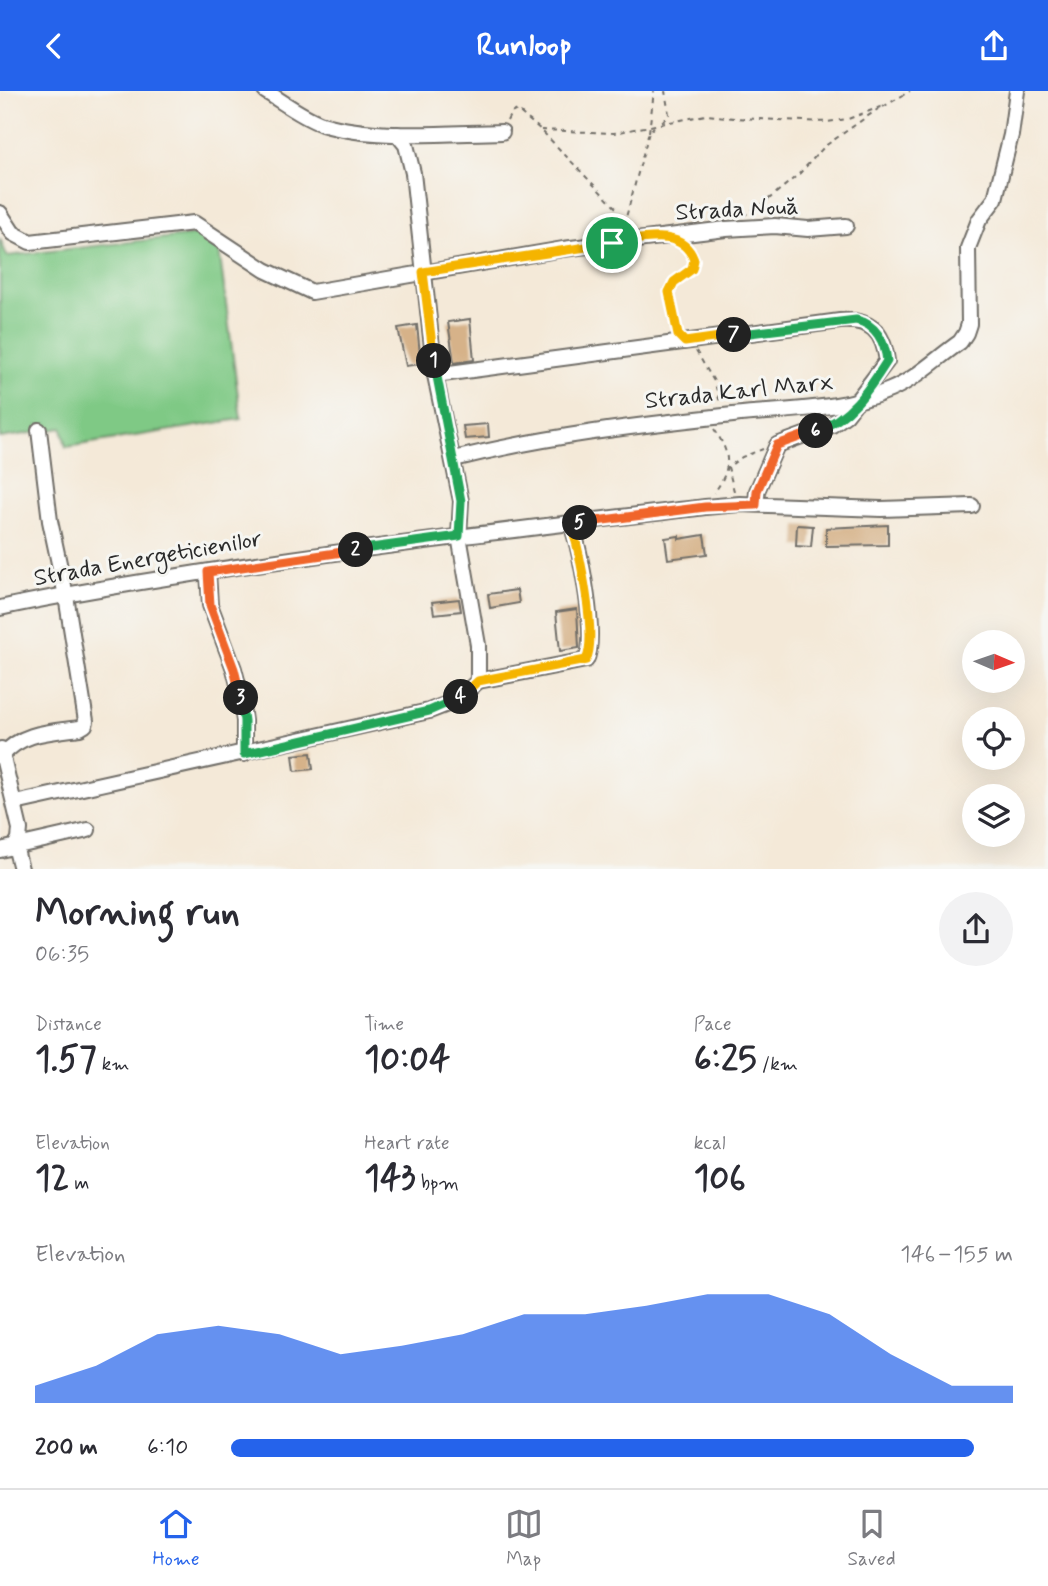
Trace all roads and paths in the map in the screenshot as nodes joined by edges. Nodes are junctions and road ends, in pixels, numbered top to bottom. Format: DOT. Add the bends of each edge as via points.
graph roads {
  1 [pos="265,91"];
  2 [pos="654,91"];
  3 [pos="665,91"];
  4 [pos="910,91"];
  5 [pos="1017,91"];
  6 [pos="883,106"];
  7 [pos="656,125"];
  8 [pos="649,126"];
  9 [pos="541,130"];
  10 [pos="502,132"];
  11 [pos="649,132"];
  12 [pos="397,134"];
  13 [pos="0,213"];
  14 [pos="741,217"];
  15 [pos="846,226"];
  16 [pos="623,228"];
  17 [pos="612,243"];
  18 [pos="686,245"];
  19 [pos="423,272"];
  20 [pos="685,342"];
  21 [pos="435,375"];
  22 [pos="858,401"];
  23 [pos="723,416"];
  24 [pos="699,418"];
  25 [pos="38,430"];
  26 [pos="777,445"];
  27 [pos="454,459"];
  28 [pos="728,467"];
  29 [pos="740,504"];
  30 [pos="756,505"];
  31 [pos="972,506"];
  32 [pos="705,507"];
  33 [pos="571,524"];
  34 [pos="459,536"];
  35 [pos="208,572"];
  36 [pos="66,596"];
  37 [pos="0,608"];
  38 [pos="478,681"];
  39 [pos="1,750"];
  40 [pos="244,754"];
  41 [pos="15,803"];
  42 [pos="88,830"];
  43 [pos="15,846"];
  44 [pos="0,849"];
  45 [pos="21,869"];
  1 -- 12 [label="street" via="320,123"];
  2 -- 8 [label="path"];
  3 -- 7 [label="path" via="668,114"];
  4 -- 6 [label="path"];
  5 -- 22 [label="street, Strada Karl Marx" via="995,199 979,220 968,248 966,333 911,380"];
  6 -- 7 [label="path" via="827,122 706,115"];
  6 -- 14 [label="path" via="833,140 791,181"];
  7 -- 8 [label="path"];
  7 -- 11 [label="path"];
  8 -- 9 [label="path" via="614,133"];
  8 -- 11 [label="path"];
  9 -- 10 [label="path" via="517,110"];
  9 -- 16 [label="path" via="616,208"];
  10 -- 12 [label="street"];
  11 -- 16 [label="path"];
  12 -- 19 [label="street" via="406,145 414,173"];
  13 -- 19 [label="street, Strada Nouă" via="13,233 30,242 194,223 265,270 312,292"];
  15 -- 17 [label="street, Strada Nouă" via="726,229"];
  16 -- 17 [label="path"];
  17 -- 19 [label="street, Strada Nouă"];
  18 -- 20 [label="path" via="694,260 692,269 674,282 669,292 678,335"];
  19 -- 21 [label="street"];
  20 -- 21 [label="street"];
  20 -- 22 [label="street" via="840,321 866,322 886,347 887,361"];
  20 -- 23 [label="path" via="709,369"];
  21 -- 27 [label="street"];
  22 -- 23 [label="street, Strada Karl Marx"];
  22 -- 26 [label="street" via="832,425"];
  23 -- 24 [label="street, Strada Karl Marx"];
  24 -- 27 [label="street, Strada Karl Marx" via="509,445"];
  24 -- 28 [label="path" via="711,425 722,441"];
  25 -- 36 [label="street"];
  26 -- 28 [label="path" via="755,451"];
  26 -- 30 [label="street" via="757,491"];
  27 -- 34 [label="street" via="461,501"];
  28 -- 29 [label="path"];
  28 -- 32 [label="path"];
  29 -- 30 [label="street, Strada Energeticienilor"];
  29 -- 32 [label="street, Strada Energeticienilor"];
  30 -- 31 [label="street, Strada Energeticienilor"];
  32 -- 33 [label="street, Strada Energeticienilor"];
  33 -- 34 [label="street, Strada Energeticienilor"];
  33 -- 38 [label="street" via="590,619 586,660"];
  34 -- 35 [label="street, Strada Energeticienilor"];
  34 -- 38 [label="street" via="478,645"];
  35 -- 36 [label="street, Strada Energeticienilor"];
  35 -- 40 [label="street" via="210,605 240,692"];
  36 -- 37 [label="street, Strada Energeticienilor"];
  36 -- 39 [label="street" via="85,725 22,739"];
  38 -- 40 [label="street" via="458,700 429,711"];
  39 -- 41 [label="street"];
  40 -- 41 [label="street"];
  41 -- 43 [label="street" via="20,829"];
  42 -- 43 [label="street"];
  43 -- 44 [label="street"];
  43 -- 45 [label="street"];
}
